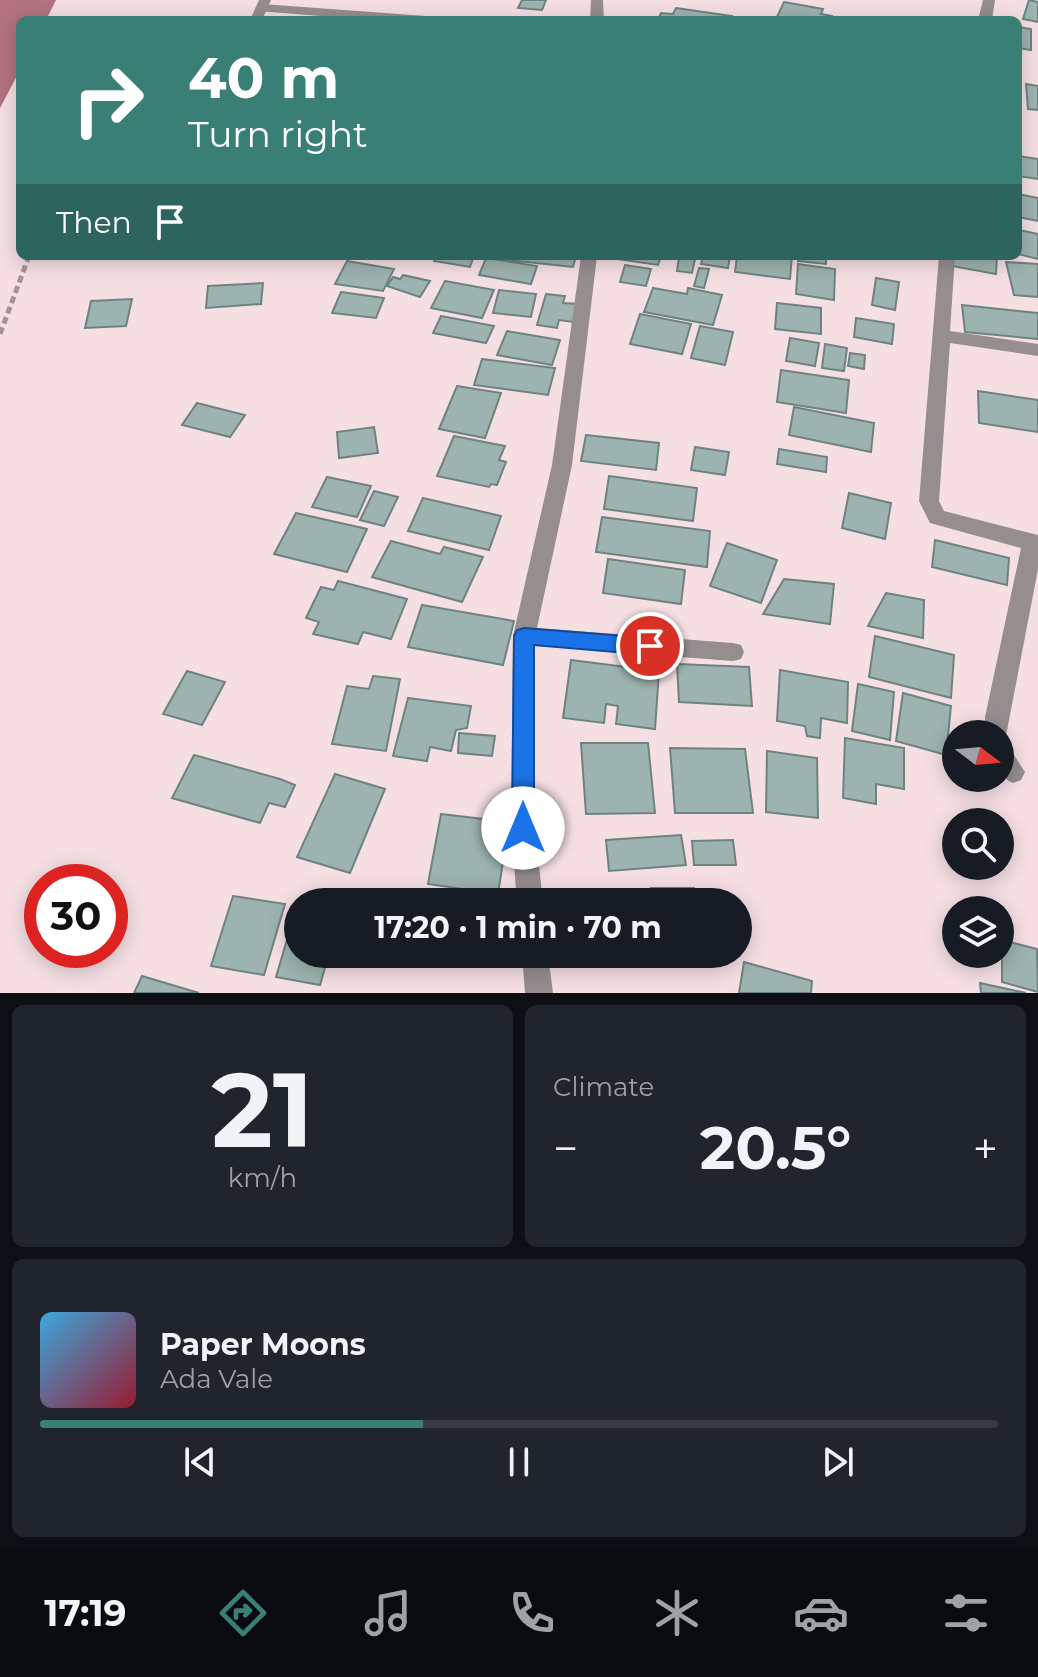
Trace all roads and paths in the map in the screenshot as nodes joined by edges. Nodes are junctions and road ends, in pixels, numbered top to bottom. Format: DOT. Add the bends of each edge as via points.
graph roads {
  1 [pos="261,9"];
  2 [pos="366,16"];
  3 [pos="28,260"];
  4 [pos="588,260"];
  5 [pos="947,260"];
  6 [pos="0,334"];
  7 [pos="941,336"];
  8 [pos="1038,350"];
  9 [pos="1035,543"];
  10 [pos="524,636"];
  11 [pos="733,652"];
  12 [pos="997,720"];
  13 [pos="529,888"];
  14 [pos="536,968"];
  15 [pos="539,993"];
  1 -- 2 [label="street"];
  3 -- 6 [label="path"];
  4 -- 10 [label="street" via="562,465"];
  5 -- 7 [label="street"];
  7 -- 8 [label="street"];
  7 -- 9 [label="street" via="929,501 937,517"];
  9 -- 12 [label="street"];
  10 -- 11 [label="street"];
  10 -- 13 [label="street" via="523,828"];
  14 -- 15 [label="street"];
}
